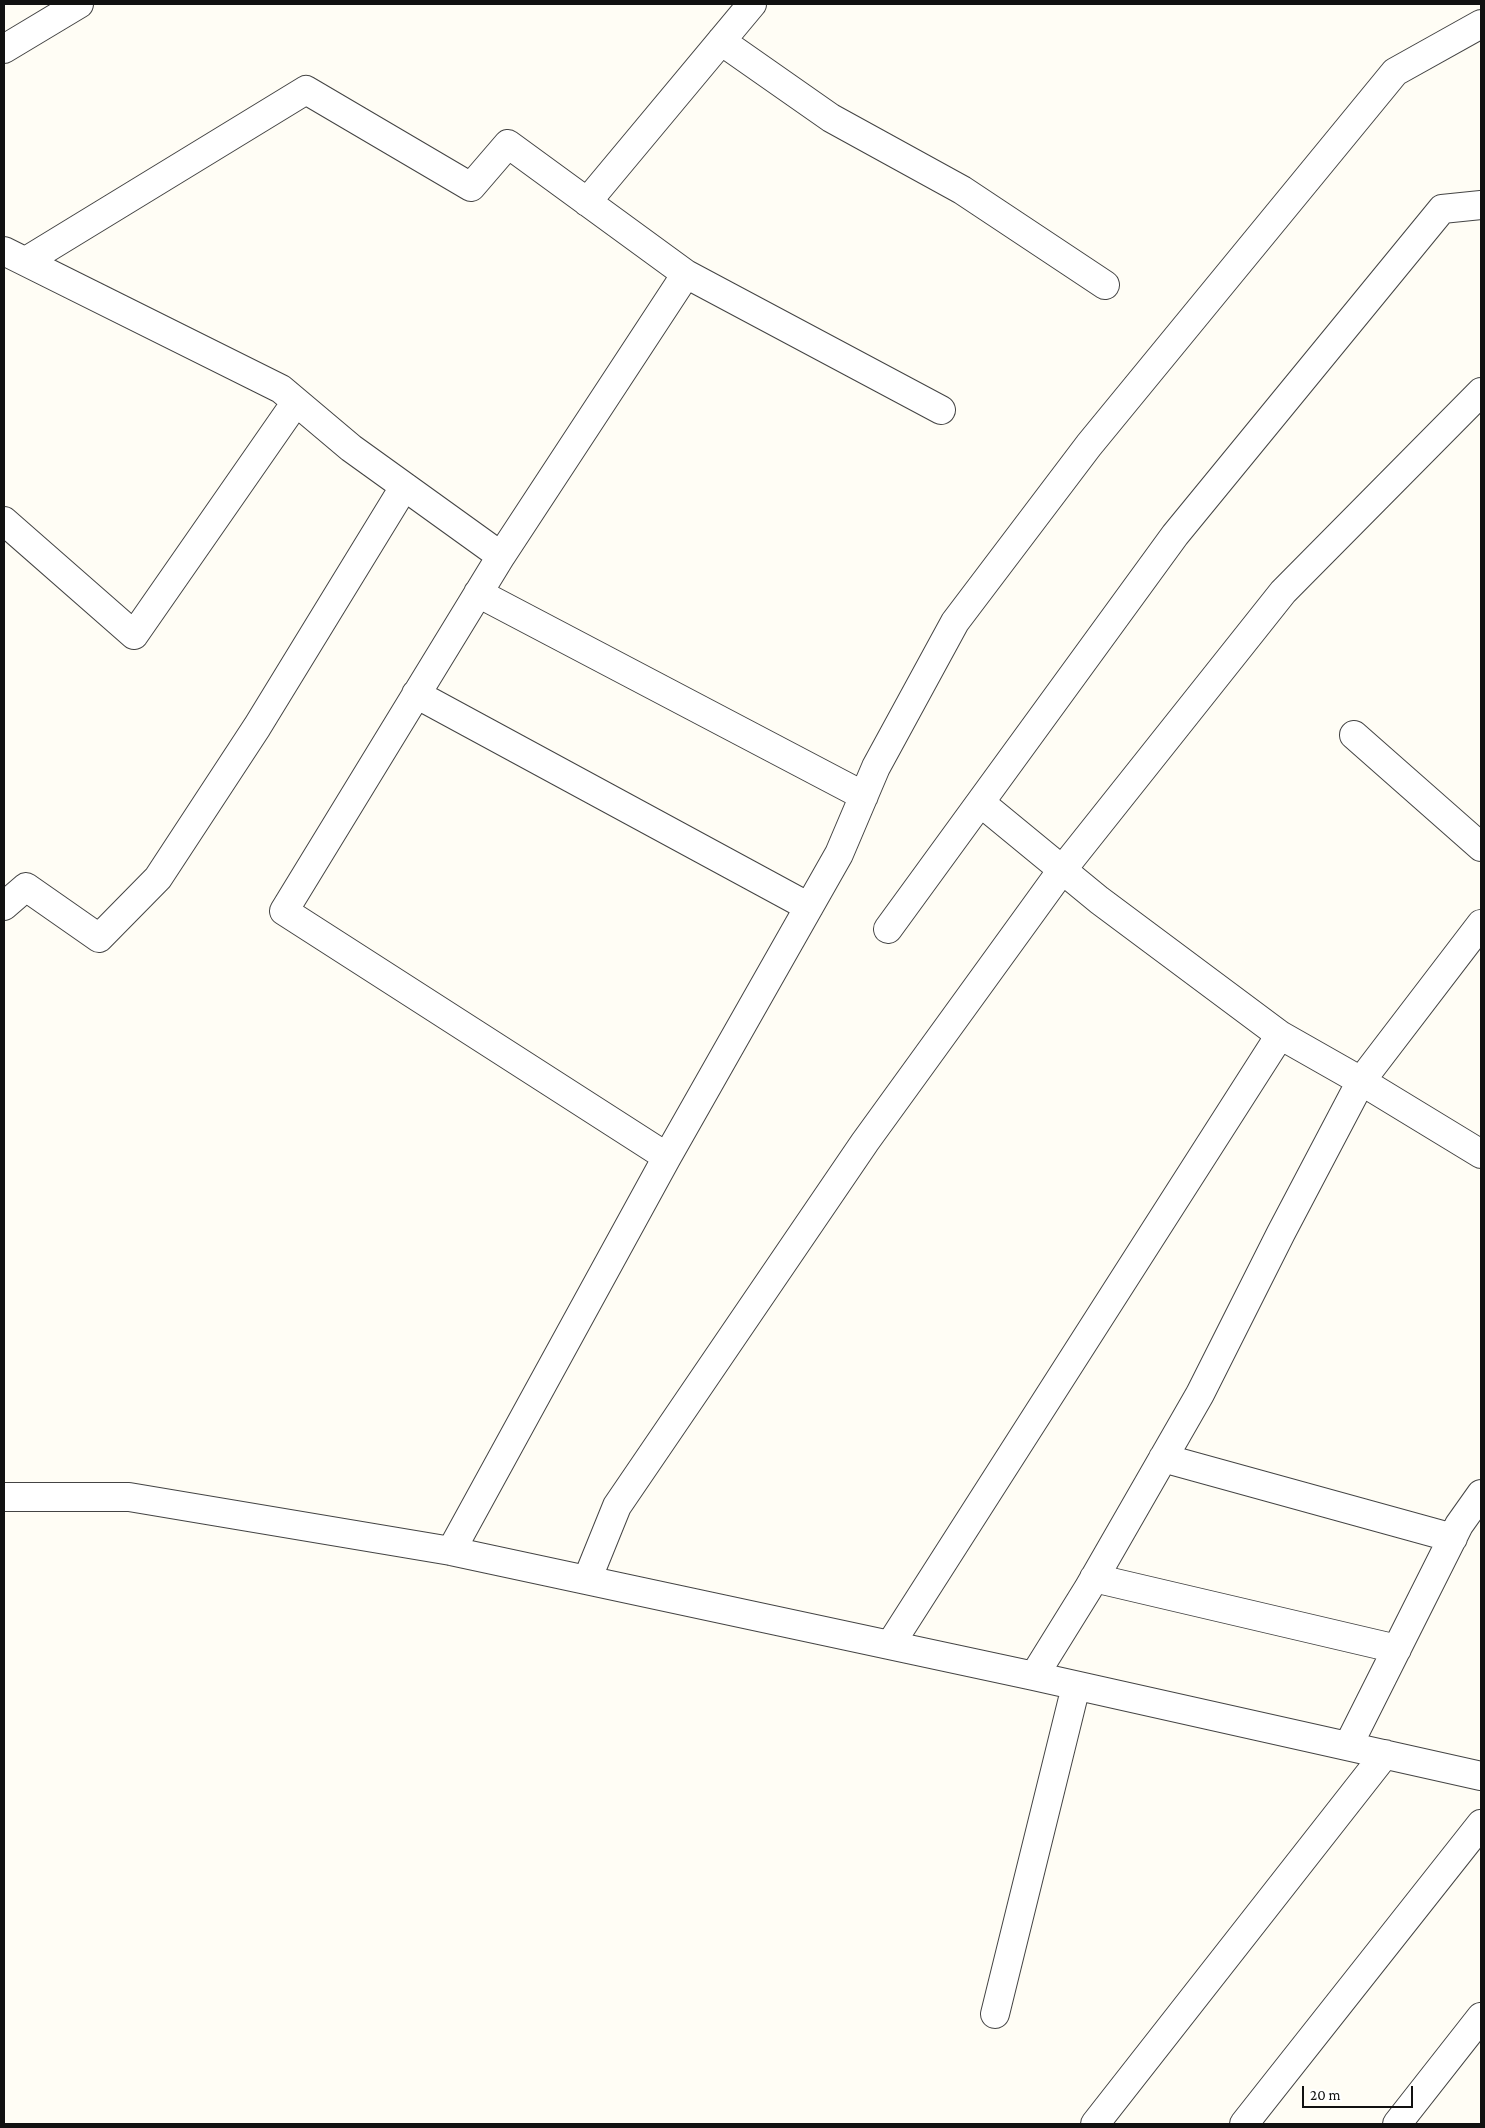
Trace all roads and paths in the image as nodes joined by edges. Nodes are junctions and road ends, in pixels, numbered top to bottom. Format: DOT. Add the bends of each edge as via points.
graph roads {
  1 [pos="79,4"];
  2 [pos="752,4"];
  3 [pos="1481,24"];
  4 [pos="721,41"];
  5 [pos="4,49"];
  6 [pos="587,202"];
  7 [pos="1481,205"];
  8 [pos="15,256"];
  9 [pos="686,274"];
  10 [pos="1105,285"];
  11 [pos="1481,392"];
  12 [pos="296,402"];
  13 [pos="941,410"];
  14 [pos="404,486"];
  15 [pos="4,521"];
  16 [pos="501,556"];
  17 [pos="478,593"];
  18 [pos="416,694"];
  19 [pos="1354,736"];
  20 [pos="864,796"];
  21 [pos="982,803"];
  22 [pos="1481,847"];
  23 [pos="1062,870"];
  24 [pos="4,906"];
  25 [pos="809,907"];
  26 [pos="1481,924"];
  27 [pos="888,929"];
  28 [pos="1280,1035"];
  29 [pos="1361,1081"];
  30 [pos="1481,1154"];
  31 [pos="667,1157"];
  32 [pos="1163,1458"];
  33 [pos="1481,1494"];
  34 [pos="4,1496"];
  35 [pos="1453,1538"];
  36 [pos="451,1550"];
  37 [pos="1094,1578"];
  38 [pos="587,1580"];
  39 [pos="890,1645"];
  40 [pos="1397,1649"];
  41 [pos="1034,1676"];
  42 [pos="1076,1686"];
  43 [pos="1348,1746"];
  44 [pos="1385,1754"];
  45 [pos="1481,1776"];
  46 [pos="1481,1824"];
  47 [pos="995,2014"];
  48 [pos="1481,2017"];
  49 [pos="1095,2124"];
  50 [pos="1244,2124"];
  51 [pos="1397,2124"];
  1 -- 5 [label="street"];
  2 -- 4 [label="street"];
  3 -- 20 [label="street" via="1395,72 1089,445 955,622 876,767"];
  4 -- 6 [label="street"];
  4 -- 10 [label="street" via="831,118 962,190"];
  6 -- 8 [label="street" via="508,144 471,187 306,90"];
  6 -- 9 [label="street"];
  7 -- 21 [label="street" via="1442,209 1175,535"];
  8 -- 12 [label="street" via="281,389"];
  9 -- 13 [label="street"];
  9 -- 16 [label="street"];
  11 -- 23 [label="street" via="1283,592"];
  12 -- 14 [label="street" via="351,448"];
  12 -- 15 [label="street" via="134,636"];
  14 -- 16 [label="street"];
  14 -- 24 [label="street" via="257,727 158,878 99,938 26,887"];
  16 -- 17 [label="street"];
  17 -- 18 [label="street"];
  17 -- 20 [label="street"];
  18 -- 25 [label="street"];
  18 -- 31 [label="street" via="284,910"];
  19 -- 22 [label="street"];
  20 -- 25 [label="street" via="839,854"];
  21 -- 23 [label="street"];
  21 -- 27 [label="street"];
  23 -- 28 [label="street"];
  23 -- 38 [label="street" via="865,1142 617,1506"];
  25 -- 31 [label="street"];
  26 -- 29 [label="street"];
  28 -- 29 [label="street"];
  28 -- 39 [label="street"];
  29 -- 30 [label="street"];
  29 -- 32 [label="street" via="1200,1394"];
  31 -- 36 [label="street"];
  32 -- 35 [label="street"];
  32 -- 37 [label="street"];
  33 -- 35 [label="street"];
  34 -- 36 [label="street" via="129,1497"];
  35 -- 40 [label="street"];
  36 -- 38 [label="street"];
  37 -- 40 [label="street"];
  37 -- 41 [label="street"];
  38 -- 39 [label="street"];
  39 -- 41 [label="street"];
  40 -- 43 [label="street"];
  41 -- 42 [label="street"];
  42 -- 43 [label="street"];
  42 -- 47 [label="street"];
  43 -- 44 [label="street"];
  44 -- 45 [label="street"];
  44 -- 49 [label="street"];
  46 -- 50 [label="street"];
  48 -- 51 [label="street"];
}
